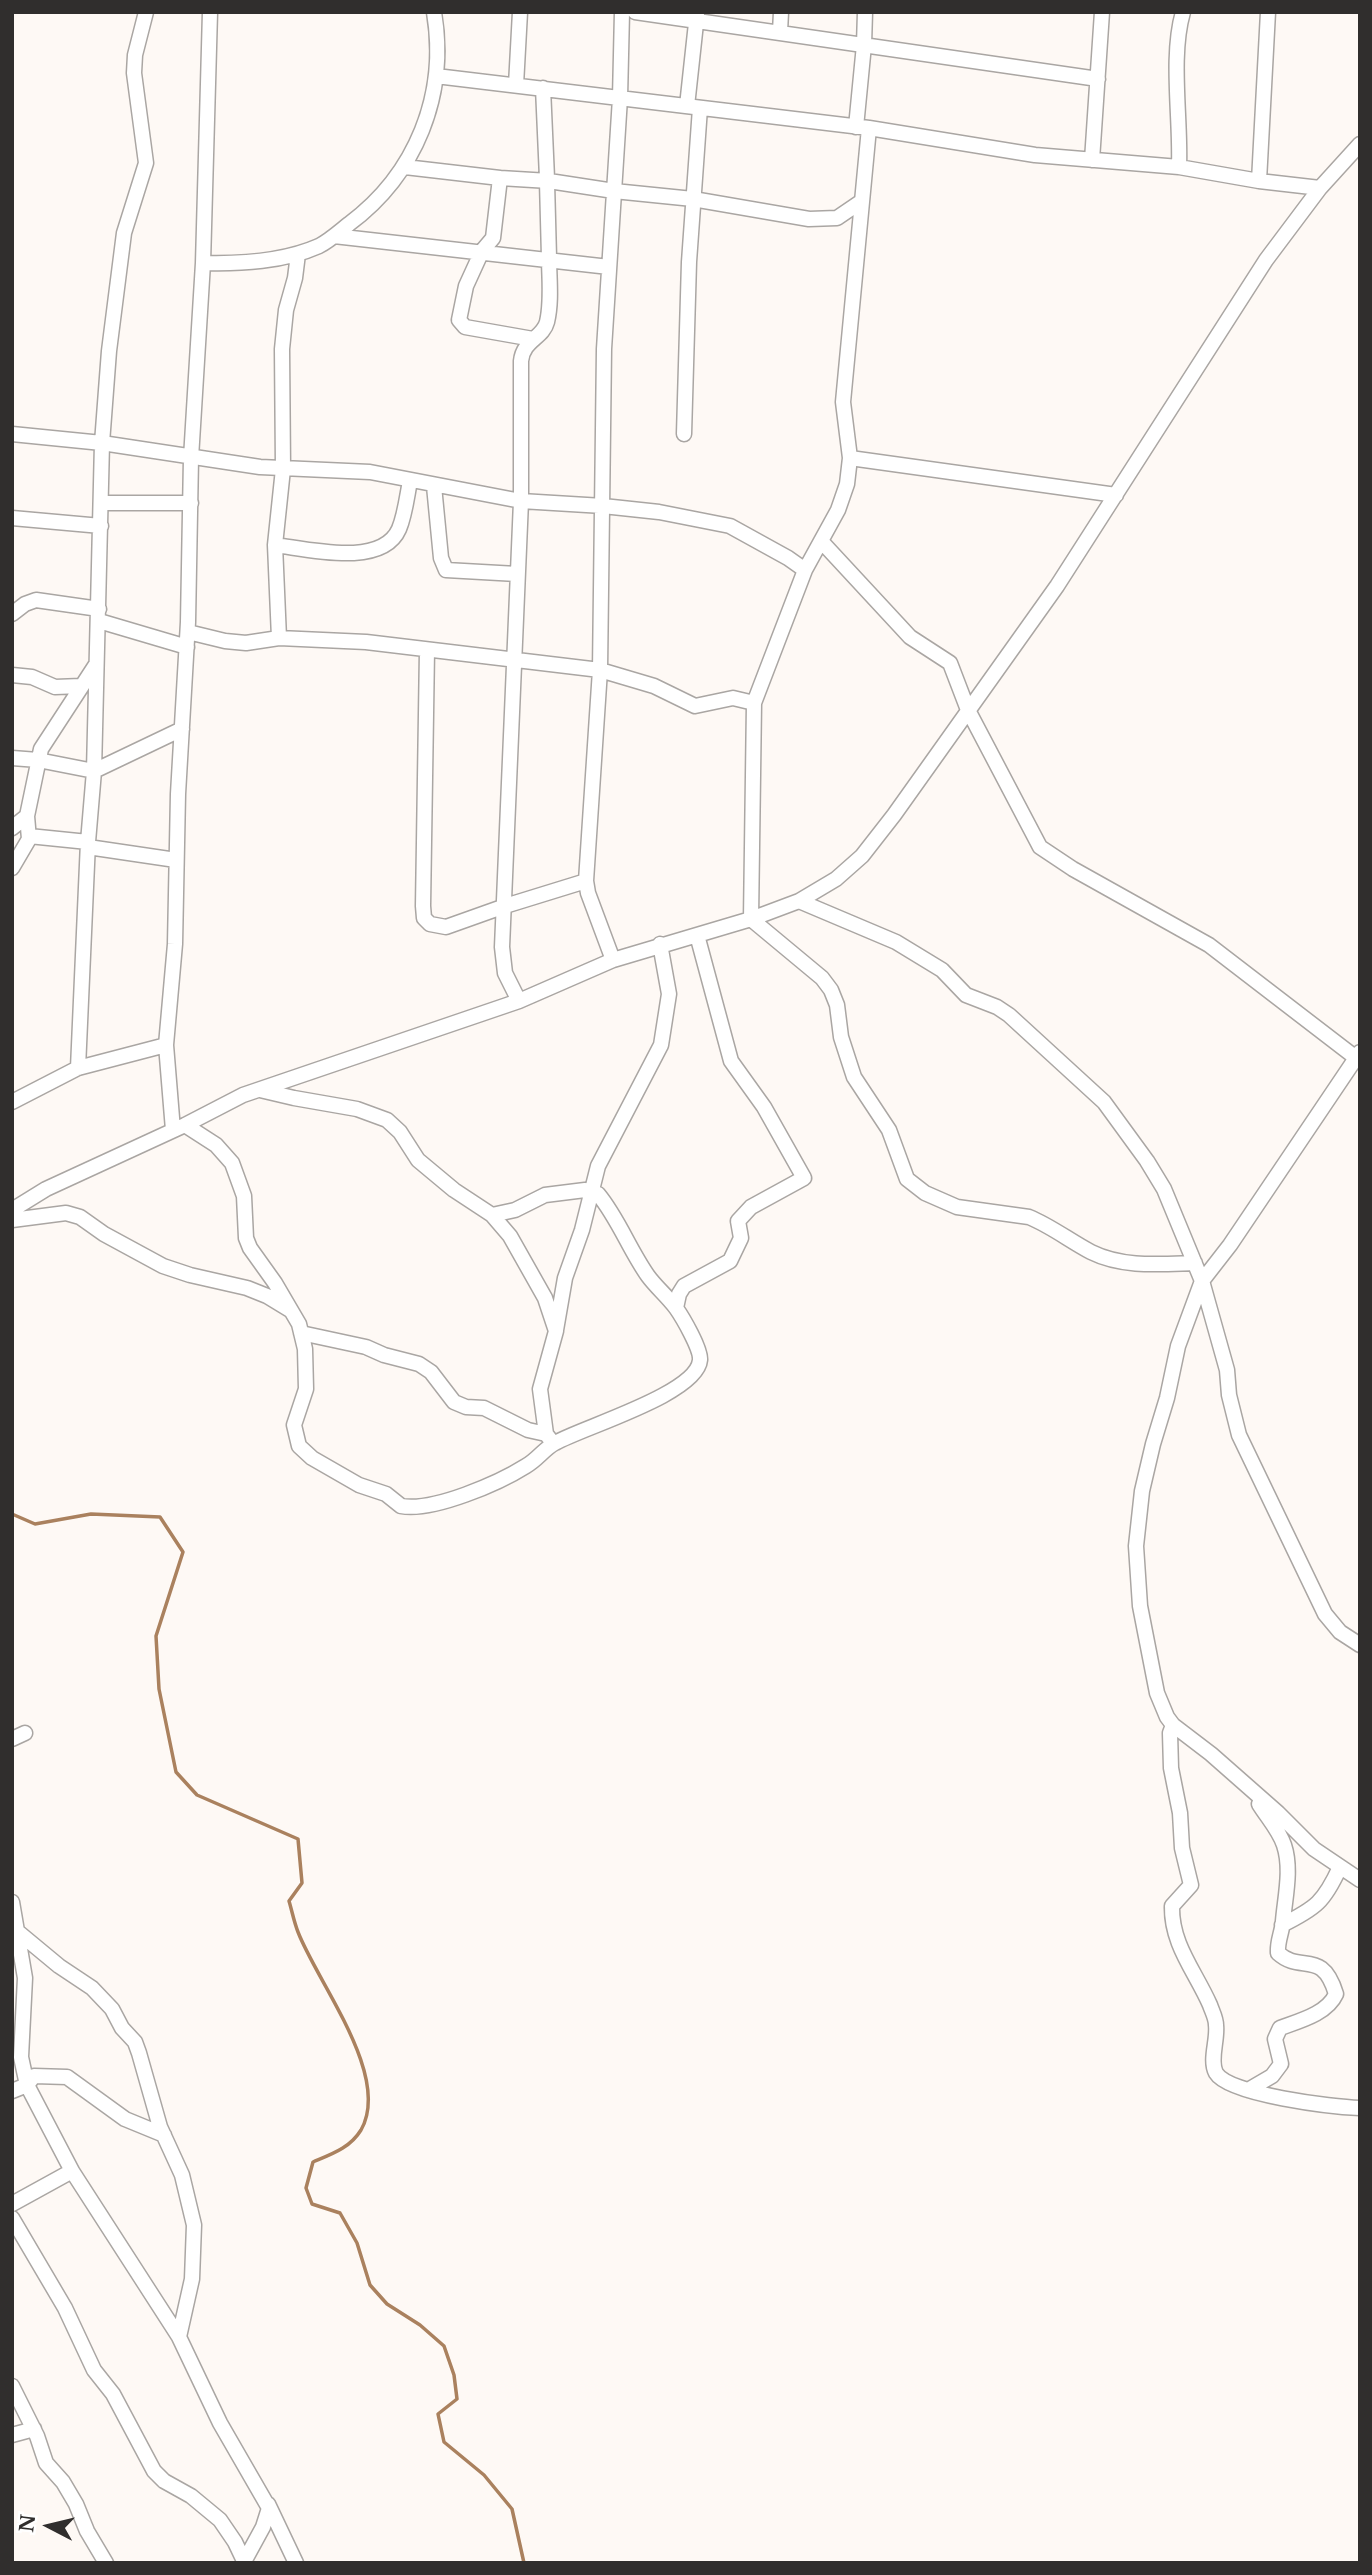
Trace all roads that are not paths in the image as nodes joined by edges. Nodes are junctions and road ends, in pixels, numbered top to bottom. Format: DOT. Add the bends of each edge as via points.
graph roads {
  1 [pos="146,12"];
  2 [pos="210,12"];
  3 [pos="434,12"];
  4 [pos="520,12"];
  5 [pos="622,12"];
  6 [pos="635,12"];
  7 [pos="781,12"];
  8 [pos="865,12"];
  9 [pos="1102,12"];
  10 [pos="1183,12"];
  11 [pos="1268,12"];
  12 [pos="697,17"];
  13 [pos="780,32"];
  14 [pos="864,45"];
  15 [pos="436,76"];
  16 [pos="1098,79"];
  17 [pos="516,85"];
  18 [pos="543,88"];
  19 [pos="620,98"];
  20 [pos="694,107"];
  21 [pos="862,127"];
  22 [pos="1360,144"];
  23 [pos="1092,160"];
  24 [pos="405,167"];
  25 [pos="1179,167"];
  26 [pos="500,178"];
  27 [pos="548,181"];
  28 [pos="1259,181"];
  29 [pos="1320,188"];
  30 [pos="614,191"];
  31 [pos="693,199"];
  32 [pos="862,201"];
  33 [pos="334,236"];
  34 [pos="482,251"];
  35 [pos="298,254"];
  36 [pos="549,261"];
  37 [pos="203,263"];
  38 [pos="609,267"];
  39 [pos="533,339"];
  40 [pos="12,433"];
  41 [pos="684,433"];
  42 [pos="102,443"];
  43 [pos="191,458"];
  44 [pos="850,458"];
  45 [pos="283,469"];
  46 [pos="410,481"];
  47 [pos="434,486"];
  48 [pos="1116,495"];
  49 [pos="521,501"];
  50 [pos="101,503"];
  51 [pos="191,503"];
  52 [pos="603,506"];
  53 [pos="12,518"];
  54 [pos="100,526"];
  55 [pos="821,541"];
  56 [pos="275,545"];
  57 [pos="805,570"];
  58 [pos="517,574"];
  59 [pos="12,614"];
  60 [pos="99,615"];
  61 [pos="279,638"];
  62 [pos="187,640"];
  63 [pos="427,650"];
  64 [pos="513,660"];
  65 [pos="95,666"];
  66 [pos="600,670"];
  67 [pos="12,675"];
  68 [pos="82,686"];
  69 [pos="754,703"];
  70 [pos="968,710"];
  71 [pos="182,729"];
  72 [pos="12,758"];
  73 [pos="38,760"];
  74 [pos="94,771"];
  75 [pos="27,816"];
  76 [pos="12,828"];
  77 [pos="29,836"];
  78 [pos="88,845"];
  79 [pos="176,860"];
  80 [pos="12,868"];
  81 [pos="586,881"];
  82 [pos="799,901"];
  83 [pos="505,906"];
  84 [pos="751,919"];
  85 [pos="697,935"];
  86 [pos="660,944"];
  87 [pos="613,960"];
  88 [pos="519,1002"];
  89 [pos="166,1045"];
  90 [pos="1358,1057"];
  91 [pos="78,1068"];
  92 [pos="259,1090"];
  93 [pos="15,1095"];
  94 [pos="179,1127"];
  95 [pos="593,1191"];
  96 [pos="12,1210"];
  97 [pos="492,1215"];
  98 [pos="12,1220"];
  99 [pos="1195,1263"];
  100 [pos="1202,1282"];
  101 [pos="676,1308"];
  102 [pos="294,1312"];
  103 [pos="556,1331"];
  104 [pos="301,1333"];
  105 [pos="549,1439"];
  106 [pos="1360,1645"];
  107 [pos="1173,1725"];
  108 [pos="1249,1788"];
  109 [pos="1340,1867"];
  110 [pos="1360,1880"];
  111 [pos="12,1902"];
  112 [pos="1282,1925"];
  113 [pos="18,1932"];
  114 [pos="12,2071"];
  115 [pos="20,2088"];
  116 [pos="1248,2090"];
  117 [pos="1360,2108"];
  118 [pos="164,2135"];
  119 [pos="72,2171"];
  120 [pos="12,2204"];
  121 [pos="12,2218"];
  122 [pos="179,2337"];
  123 [pos="12,2386"];
  124 [pos="34,2429"];
  125 [pos="12,2435"];
  126 [pos="268,2504"];
  127 [pos="245,2561"];
  128 [pos="106,2563"];
  129 [pos="296,2563"];
  1 -- 42 [label="street" via="134,73 146,163 124,233"];
  2 -- 37 [label="street"];
  3 -- 15 [label="street"];
  4 -- 17 [label="street"];
  5 -- 19 [label="street"];
  6 -- 12 [label="street"];
  7 -- 13 [label="street"];
  8 -- 14 [label="street"];
  9 -- 16 [label="street"];
  10 -- 25 [label="street" via="1177,69"];
  11 -- 28 [label="street"];
  12 -- 13 [label="street"];
  12 -- 20 [label="street"];
  13 -- 14 [label="street"];
  14 -- 16 [label="street"];
  14 -- 21 [label="street"];
  15 -- 17 [label="street"];
  15 -- 24 [label="street" via="425,122"];
  16 -- 23 [label="street"];
  17 -- 18 [label="street"];
  18 -- 19 [label="street"];
  18 -- 27 [label="street"];
  19 -- 20 [label="street"];
  19 -- 30 [label="street"];
  20 -- 21 [label="street"];
  20 -- 31 [label="street"];
  21 -- 23 [label="street"];
  21 -- 32 [label="street"];
  22 -- 29 [label="street"];
  23 -- 25 [label="street"];
  24 -- 26 [label="street"];
  24 -- 33 [label="street" via="363,214"];
  25 -- 28 [label="street"];
  26 -- 27 [label="street"];
  26 -- 34 [label="street" via="493,238"];
  27 -- 30 [label="street"];
  27 -- 36 [label="street"];
  28 -- 29 [label="street"];
  29 -- 48 [label="street" via="1260,269"];
  30 -- 31 [label="street"];
  30 -- 38 [label="street"];
  31 -- 32 [label="street" via="826,220"];
  31 -- 41 [label="street"];
  32 -- 44 [label="street" via="843,402"];
  33 -- 34 [label="street"];
  33 -- 35 [label="street"];
  34 -- 36 [label="street"];
  34 -- 39 [label="street" via="466,286 460,324"];
  35 -- 37 [label="street" via="238,264"];
  35 -- 45 [label="street" via="282,349"];
  36 -- 38 [label="street"];
  36 -- 39 [label="street" via="547,322"];
  37 -- 43 [label="street"];
  38 -- 52 [label="street"];
  39 -- 49 [label="street" via="521,361"];
  40 -- 42 [label="street"];
  42 -- 43 [label="street"];
  42 -- 50 [label="street"];
  43 -- 45 [label="street"];
  43 -- 51 [label="street"];
  44 -- 48 [label="street"];
  44 -- 55 [label="street" via="838,510"];
  45 -- 46 [label="street" via="370,472"];
  45 -- 56 [label="street"];
  46 -- 47 [label="street"];
  46 -- 56 [label="street" via="399,529 377,549 366,553"];
  47 -- 49 [label="street"];
  47 -- 58 [label="street" via="446,570"];
  48 -- 70 [label="street"];
  49 -- 52 [label="street"];
  49 -- 58 [label="street"];
  50 -- 51 [label="street"];
  50 -- 54 [label="street"];
  51 -- 62 [label="street"];
  52 -- 57 [label="street" via="730,526"];
  52 -- 66 [label="street"];
  53 -- 54 [label="street"];
  54 -- 60 [label="street"];
  55 -- 57 [label="street"];
  55 -- 70 [label="street" via="910,637 950,663"];
  56 -- 61 [label="street"];
  57 -- 69 [label="street"];
  58 -- 64 [label="street"];
  59 -- 60 [label="street" via="36,600"];
  60 -- 62 [label="street"];
  60 -- 65 [label="street"];
  61 -- 62 [label="street" via="246,643"];
  61 -- 63 [label="street" via="339,639"];
  62 -- 71 [label="street"];
  63 -- 64 [label="street"];
  63 -- 83 [label="street" via="424,918 446,927"];
  64 -- 66 [label="street"];
  64 -- 83 [label="street"];
  65 -- 68 [label="street"];
  65 -- 74 [label="street"];
  66 -- 69 [label="street" via="654,686 695,706 733,698"];
  66 -- 81 [label="street"];
  67 -- 68 [label="street" via="55,687"];
  68 -- 73 [label="street"];
  69 -- 84 [label="street"];
  70 -- 82 [label="street" via="862,856 836,879"];
  70 -- 90 [label="street" via="1040,847 1209,945"];
  71 -- 74 [label="street"];
  71 -- 79 [label="street"];
  72 -- 73 [label="street"];
  73 -- 74 [label="street"];
  73 -- 75 [label="street"];
  74 -- 78 [label="street"];
  75 -- 76 [label="street"];
  75 -- 77 [label="street"];
  77 -- 78 [label="street"];
  77 -- 80 [label="street"];
  78 -- 79 [label="street"];
  78 -- 91 [label="street"];
  79 -- 89 [label="street" via="175,944"];
  81 -- 83 [label="street"];
  81 -- 87 [label="street"];
  82 -- 84 [label="street"];
  82 -- 99 [label="street" via="896,942 942,970 966,995 1009,1015 1117,1118 1164,1189"];
  83 -- 88 [label="street" via="503,962"];
  84 -- 85 [label="street"];
  84 -- 99 [label="street" via="831,990 854,1077 889,1130 903,1172 912,1184 957,1207 1029,1217 1111,1259"];
  85 -- 86 [label="street"];
  85 -- 101 [label="street" via="732,1061 804,1178 751,1207 738,1222 741,1238 730,1261 684,1286"];
  86 -- 87 [label="street"];
  86 -- 95 [label="street" via="669,994 661,1045 603,1152"];
  87 -- 88 [label="street"];
  88 -- 92 [label="street"];
  89 -- 91 [label="street"];
  89 -- 94 [label="street"];
  90 -- 100 [label="street"];
  91 -- 93 [label="street"];
  92 -- 94 [label="street"];
  92 -- 97 [label="street" via="357,1109 387,1120 424,1165"];
  94 -- 96 [label="street" via="46,1189"];
  94 -- 102 [label="street" via="216,1144 233,1163 244,1196 250,1248"];
  95 -- 97 [label="street" via="545,1195"];
  95 -- 101 [label="street" via="647,1275"];
  95 -- 103 [label="street" via="565,1278"];
  97 -- 103 [label="street" via="535,1276"];
  98 -- 102 [label="street" via="66,1213 80,1217 163,1266 247,1288"];
  99 -- 100 [label="street"];
  100 -- 106 [label="street" via="1227,1370 1239,1435 1325,1614 1340,1632"];
  100 -- 107 [label="street" via="1178,1346 1153,1444 1136,1546 1140,1606 1157,1692"];
  101 -- 105 [label="street" via="699,1351 699,1365 687,1381 629,1413"];
  102 -- 104 [label="street"];
  103 -- 105 [label="street" via="540,1389"];
  104 -- 105 [label="street" via="419,1364 454,1402 484,1408"];
  104 -- 105 [label="street" via="306,1349 306,1389 294,1425 299,1446 312,1458 401,1506 481,1489 525,1467"];
  107 -- 108 [label="street"];
  107 -- 116 [label="street" via="1171,1768 1191,1885 1172,1906 1172,1920 1176,1939 1216,2022 1213,2063 1217,2073 1226,2082"];
  108 -- 109 [label="street"];
  108 -- 112 [label="street" via="1284,1846 1287,1883"];
  109 -- 110 [label="street"];
  109 -- 112 [label="street" via="1319,1903"];
  111 -- 113 [label="street"];
  112 -- 116 [label="street" via="1278,1953 1326,1972 1336,1994 1318,2012 1280,2028 1275,2039 1281,2064 1272,2076"];
  113 -- 115 [label="street" via="25,1978"];
  113 -- 118 [label="street" via="92,1988 112,2009 135,2042"];
  114 -- 115 [label="street"];
  115 -- 118 [label="street" via="34,2076 67,2077 125,2119"];
  115 -- 119 [label="street"];
  116 -- 117 [label="street" via="1318,2106"];
  118 -- 122 [label="street" via="182,2175 194,2225 192,2279"];
  119 -- 120 [label="street"];
  119 -- 122 [label="street"];
  121 -- 127 [label="street" via="154,2470 220,2520"];
  122 -- 126 [label="street" via="220,2423"];
  123 -- 124 [label="street"];
  124 -- 125 [label="street"];
  124 -- 128 [label="street" via="46,2463 63,2482"];
  126 -- 127 [label="street" via="263,2527"];
  126 -- 129 [label="street"];
}
